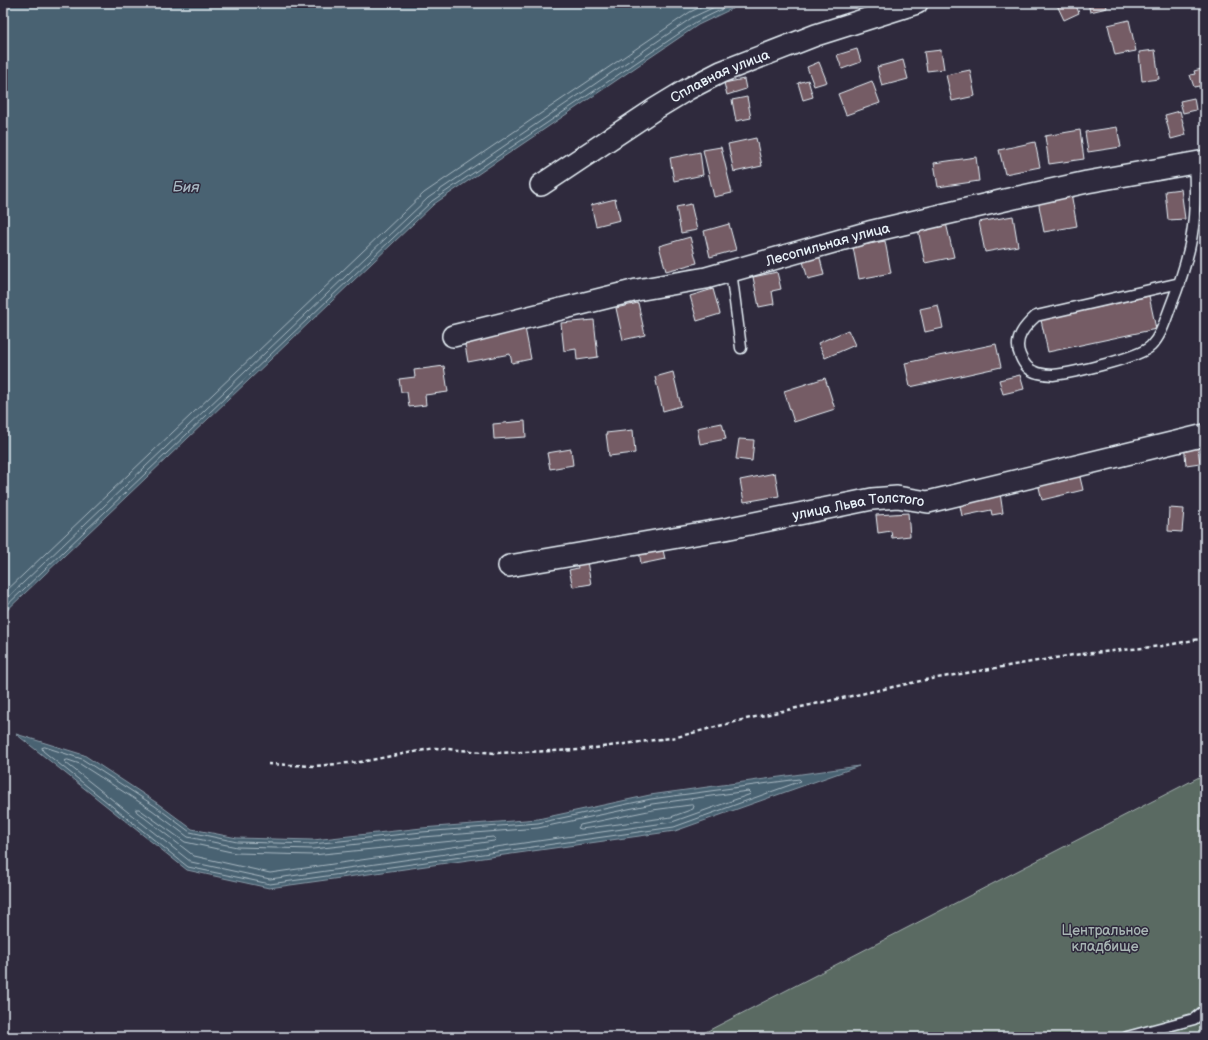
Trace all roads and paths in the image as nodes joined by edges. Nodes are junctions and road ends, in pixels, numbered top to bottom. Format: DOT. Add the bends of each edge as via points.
graph roads {
  1 [pos="917,3"];
  2 [pos="1199,163"];
  3 [pos="541,185"];
  4 [pos="731,271"];
  5 [pos="1180,283"];
  6 [pos="453,336"];
  7 [pos="741,348"];
  8 [pos="1205,435"];
  9 [pos="509,566"];
  10 [pos="1205,638"];
  11 [pos="268,764"];
  12 [pos="1205,1010"];
  13 [pos="1127,1037"];
  1 -- 3 [label="street, Сплавная улица" via="816,35 721,72 655,109"];
  2 -- 4 [label="street, Лесопильная улица" via="1087,182 997,202 869,232"];
  2 -- 5 [label="lane" via="1196,220"];
  4 -- 6 [label="street, Лесопильная улица" via="637,290"];
  4 -- 7 [label="lane"];
  5 -- 5 [label="lane" via="1160,334 1150,346 1136,355 1052,375 1036,373 1023,364 1018,352 1018,343 1022,331 1036,316"];
  8 -- 9 [label="street, улица Льва Толстого" via="928,502 897,497 872,499 732,528"];
  10 -- 11 [label="path" via="1162,646 1073,655 925,680 670,738 580,750 495,753 435,748 360,762 315,766"];
  12 -- 13 [label="lane" via="1194,1019"];
}
